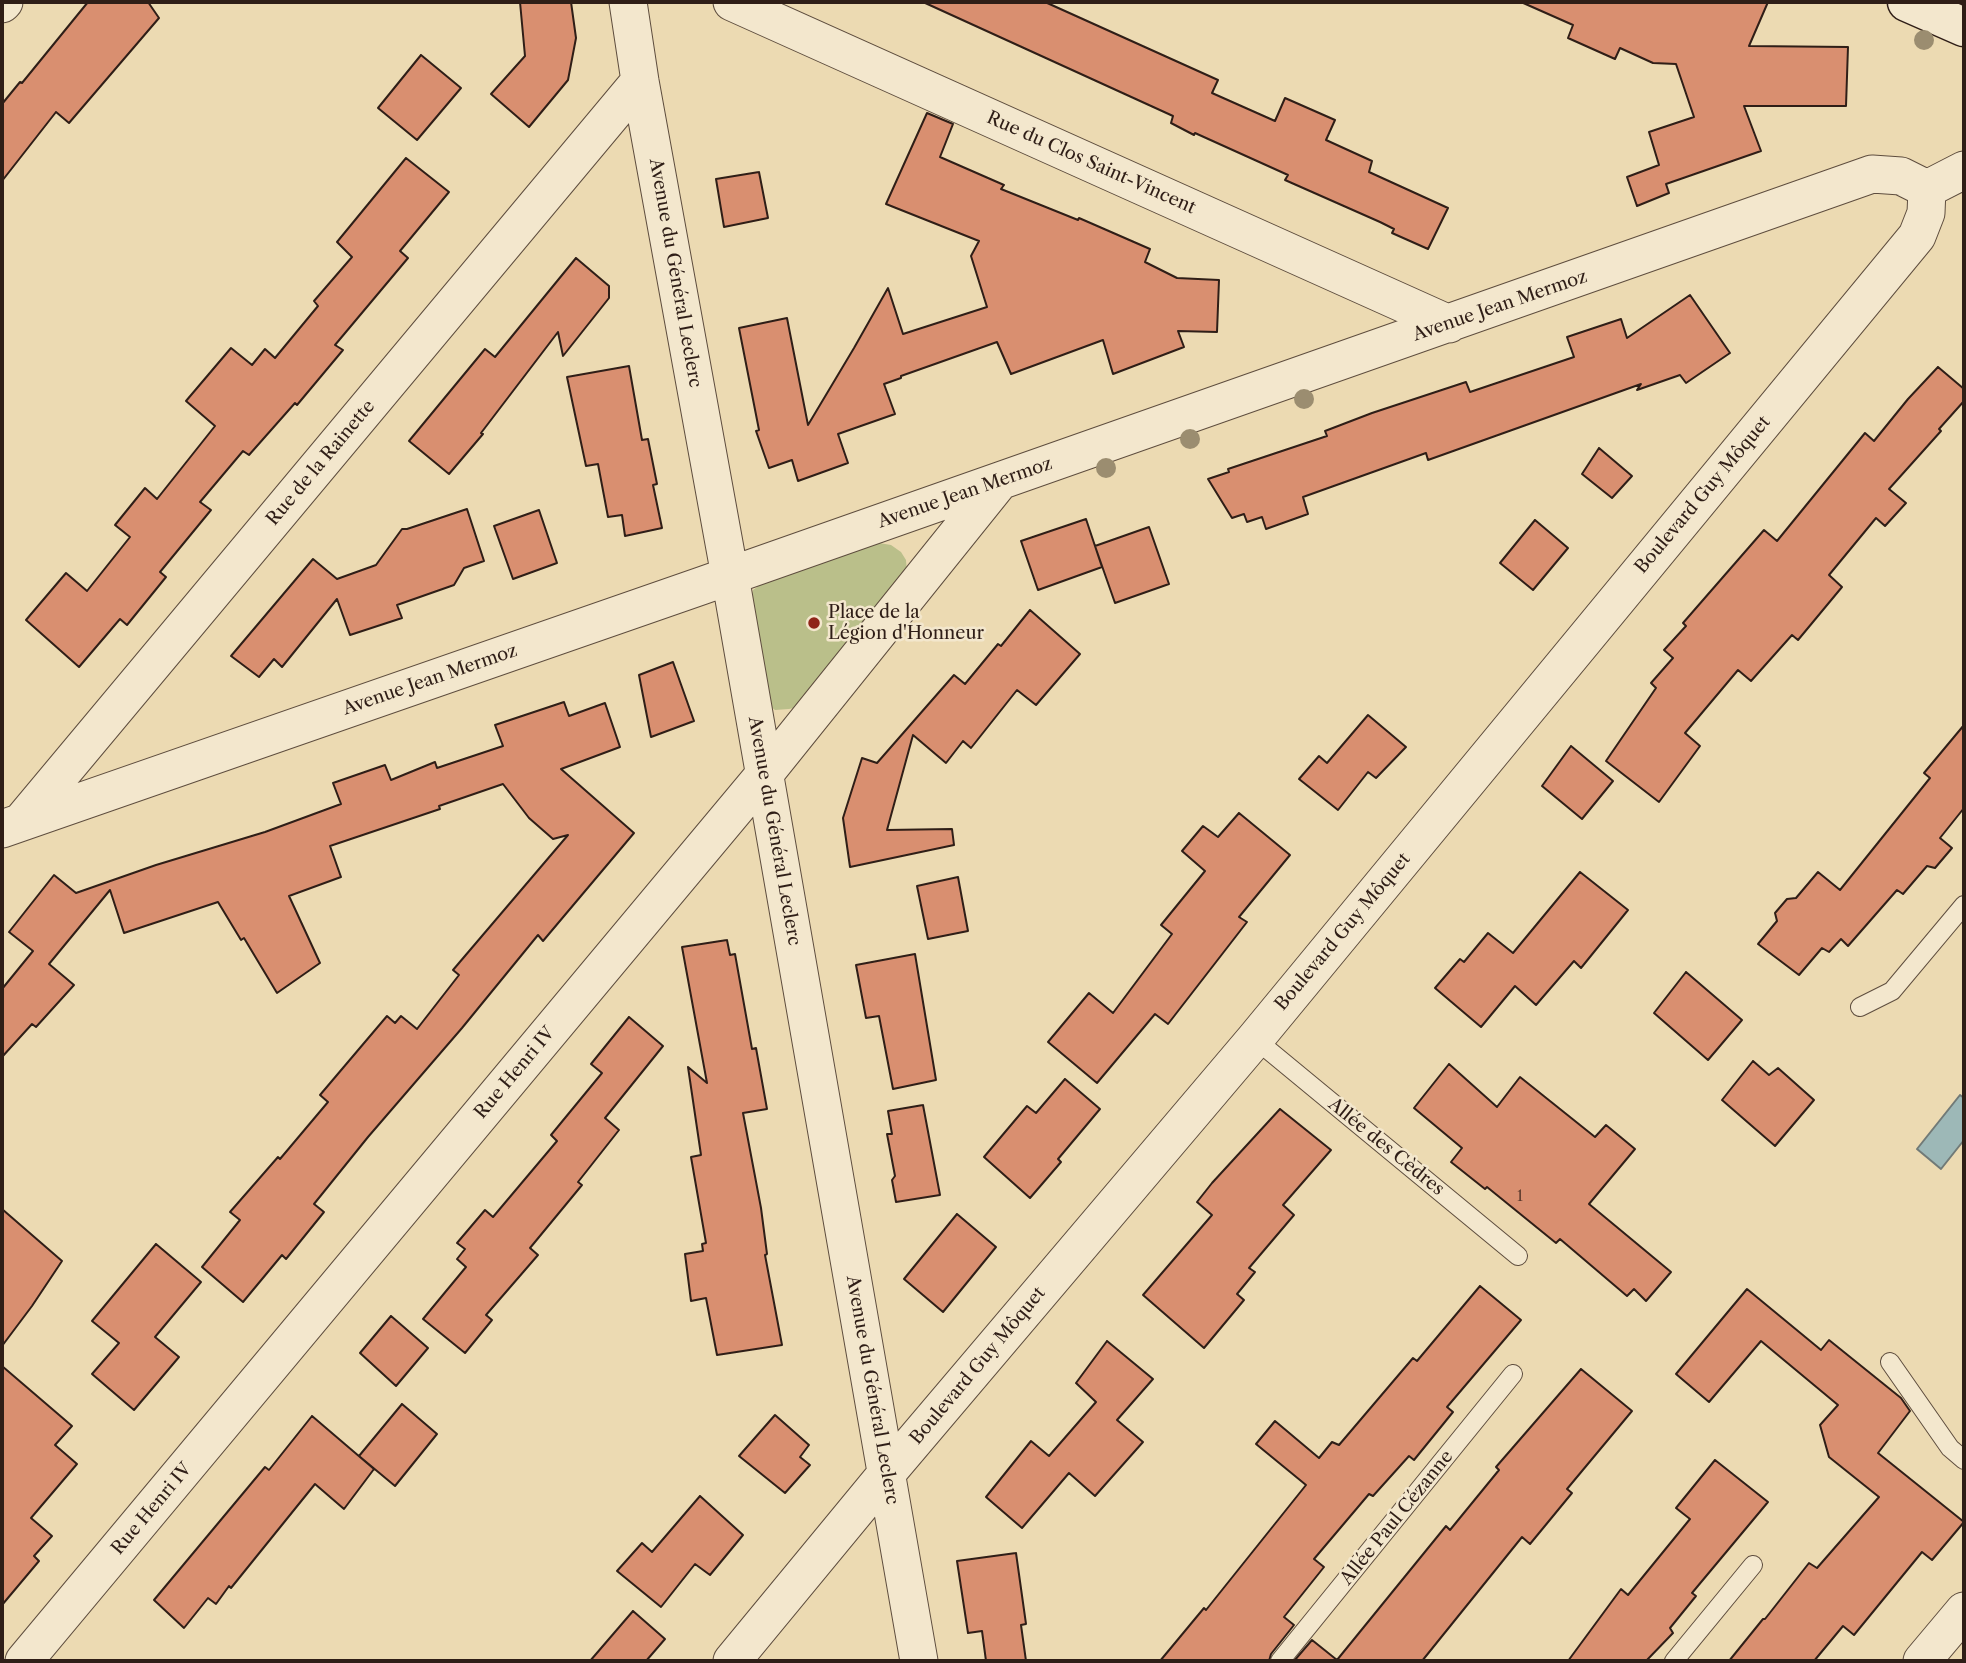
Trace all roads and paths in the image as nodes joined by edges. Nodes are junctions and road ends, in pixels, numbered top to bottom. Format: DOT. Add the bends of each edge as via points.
graph roads {
  1 [pos="628,2"];
  2 [pos="732,2"];
  3 [pos="1907,2"];
  4 [pos="1964,27"];
  5 [pos="640,81"];
  6 [pos="1964,170"];
  7 [pos="1927,189"];
  8 [pos="1449,324"];
  9 [pos="1000,481"];
  10 [pos="730,576"];
  11 [pos="763,776"];
  12 [pos="8,832"];
  13 [pos="1964,905"];
  14 [pos="1860,1007"];
  15 [pos="1255,1039"];
  16 [pos="1518,1256"];
  17 [pos="1890,1362"];
  18 [pos="1513,1374"];
  19 [pos="1964,1460"];
  20 [pos="887,1473"];
  21 [pos="1753,1565"];
  22 [pos="1964,1611"];
  23 [pos="24,1661"];
  24 [pos="732,1661"];
  25 [pos="919,1661"];
  26 [pos="1280,1661"];
  27 [pos="1674,1661"];
  28 [pos="1922,1661"];
  1 -- 5 [label="street, Avenue du Général Leclerc"];
  2 -- 8 [label="street, Rue du Clos Saint-Vincent"];
  3 -- 4 [label="main road"];
  5 -- 10 [label="street, Avenue du Général Leclerc"];
  5 -- 12 [label="street, Rue de la Rainette"];
  6 -- 7 [label="street"];
  7 -- 8 [label="street, Avenue Jean Mermoz" via="1901,176 1872,174"];
  7 -- 15 [label="street, Boulevard Guy Môquet" via="1926,213 1917,236"];
  8 -- 9 [label="street, Avenue Jean Mermoz"];
  9 -- 10 [label="street, Avenue Jean Mermoz"];
  9 -- 11 [label="street, Rue Henri IV"];
  10 -- 11 [label="street, Avenue du Général Leclerc"];
  10 -- 12 [label="street, Avenue Jean Mermoz"];
  11 -- 20 [label="street, Avenue du Général Leclerc"];
  11 -- 23 [label="street, Rue Henri IV"];
  13 -- 14 [label="lane" via="1892,990"];
  15 -- 16 [label="lane, Allée des Cèdres"];
  15 -- 20 [label="street, Boulevard Guy Môquet"];
  17 -- 19 [label="lane" via="1950,1448"];
  18 -- 26 [label="lane, Allée Paul Cézanne"];
  20 -- 24 [label="street, Boulevard Guy Môquet"];
  20 -- 25 [label="street, Avenue du Général Leclerc"];
  21 -- 27 [label="lane"];
  22 -- 28 [label="street"];
}
